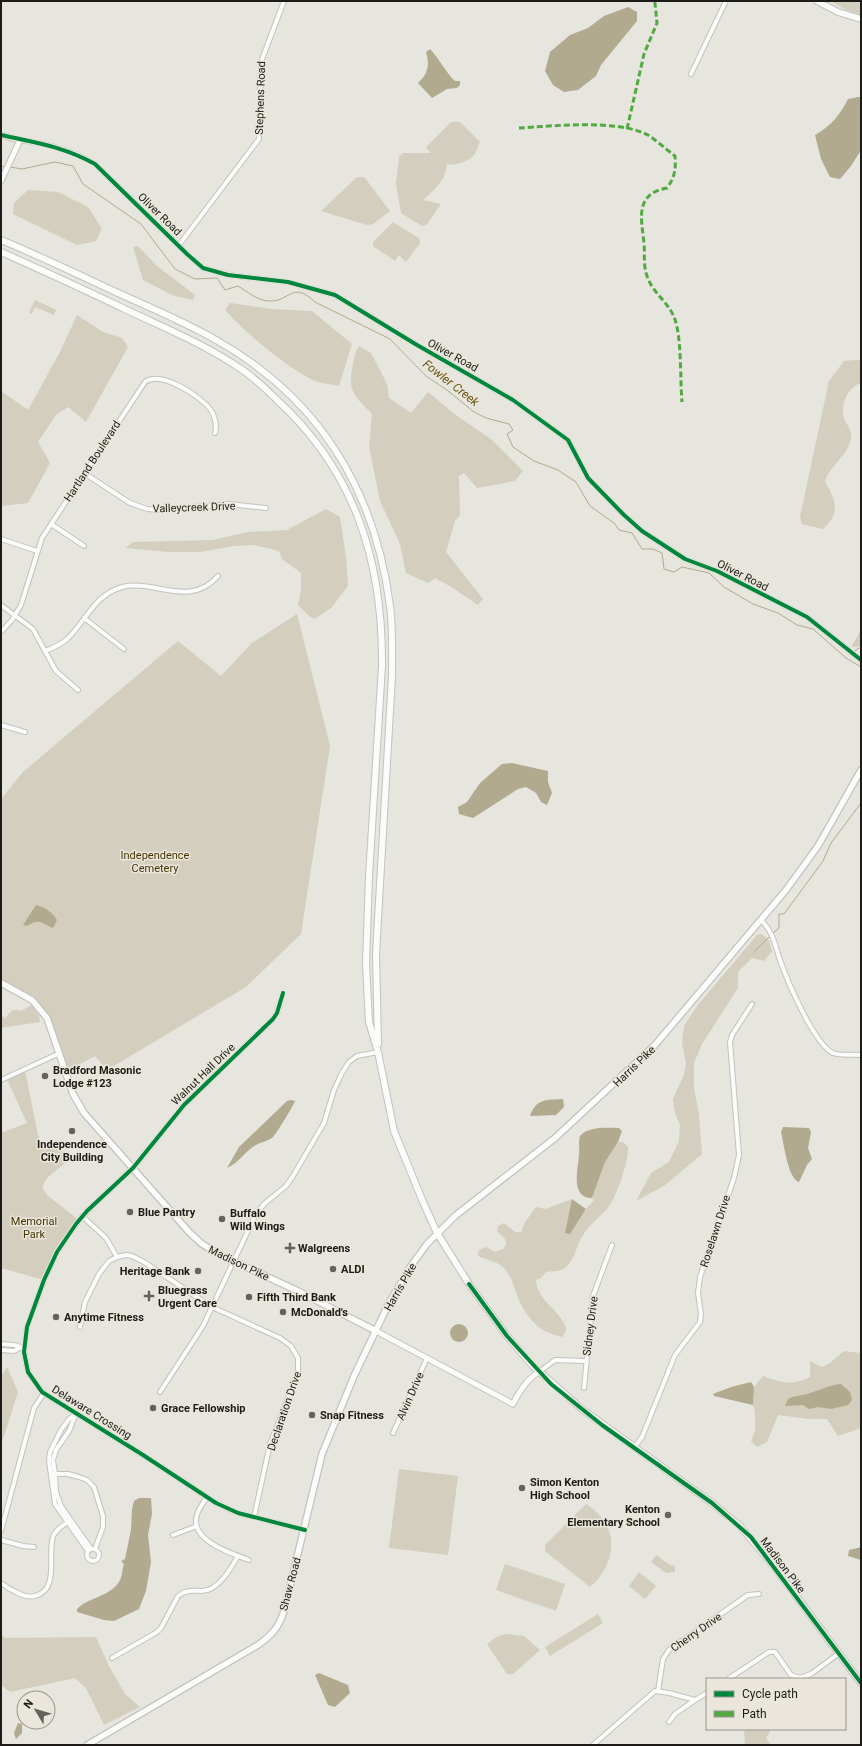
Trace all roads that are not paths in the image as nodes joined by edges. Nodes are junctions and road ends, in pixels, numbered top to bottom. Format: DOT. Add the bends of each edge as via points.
graph roads {
  1 [pos="284,1"];
  2 [pos="726,1"];
  3 [pos="818,1"];
  4 [pos="861,19"];
  5 [pos="691,74"];
  6 [pos="1,135"];
  7 [pos="20,140"];
  8 [pos="1,181"];
  9 [pos="1,240"];
  10 [pos="179,245"];
  11 [pos="1,252"];
  12 [pos="215,433"];
  13 [pos="84,473"];
  14 [pos="266,508"];
  15 [pos="51,524"];
  16 [pos="1,539"];
  17 [pos="84,546"];
  18 [pos="37,551"];
  19 [pos="218,576"];
  20 [pos="1,605"];
  21 [pos="14,616"];
  22 [pos="84,618"];
  23 [pos="1,632"];
  24 [pos="124,649"];
  25 [pos="45,651"];
  26 [pos="861,660"];
  27 [pos="78,690"];
  28 [pos="1,725"];
  29 [pos="25,732"];
  30 [pos="861,770"];
  31 [pos="762,921"];
  32 [pos="1,983"];
  33 [pos="283,993"];
  34 [pos="752,1004"];
  35 [pos="378,1052"];
  36 [pos="60,1054"];
  37 [pos="861,1055"];
  38 [pos="1,1080"];
  39 [pos="133,1168"];
  40 [pos="82,1216"];
  41 [pos="438,1233"];
  42 [pos="612,1246"];
  43 [pos="117,1257"];
  44 [pos="233,1261"];
  45 [pos="212,1307"];
  46 [pos="80,1327"];
  47 [pos="376,1331"];
  48 [pos="1,1344"];
  49 [pos="22,1348"];
  50 [pos="1,1350"];
  51 [pos="426,1358"];
  52 [pos="586,1361"];
  53 [pos="539,1372"];
  54 [pos="584,1388"];
  55 [pos="160,1392"];
  56 [pos="44,1393"];
  57 [pos="513,1404"];
  58 [pos="76,1414"];
  59 [pos="393,1433"];
  60 [pos="634,1448"];
  61 [pos="52,1474"];
  62 [pos="207,1497"];
  63 [pos="254,1517"];
  64 [pos="69,1522"];
  65 [pos="197,1526"];
  66 [pos="305,1530"];
  67 [pos="1,1531"];
  68 [pos="173,1535"];
  69 [pos="1,1540"];
  70 [pos="34,1547"];
  71 [pos="238,1556"];
  72 [pos="249,1560"];
  73 [pos="1,1583"];
  74 [pos="759,1594"];
  75 [pos="838,1654"];
  76 [pos="112,1658"];
  77 [pos="730,1678"];
  78 [pos="800,1678"];
  79 [pos="800,1678"];
  80 [pos="861,1683"];
  81 [pos="658,1690"];
  82 [pos="706,1694"];
  83 [pos="695,1700"];
  84 [pos="669,1722"];
  85 [pos="88,1745"];
  86 [pos="593,1745"];
  1 -- 10 [label="street, Stephens Road" via="261,62 259,139"];
  2 -- 5 [label="street"];
  3 -- 4 [label="main road" via="838,12"];
  6 -- 7 [label="street, Oliver Road"];
  7 -- 8 [label="street"];
  7 -- 10 [label="street, Oliver Road" via="52,145 95,164"];
  9 -- 35 [label="main road" via="183,322 251,362 276,382 319,425 335,448 356,488 377,543 390,606 392,637 376,954"];
  10 -- 26 [label="street, Oliver Road" via="197,264 214,272 288,282 335,294 412,343 503,394 568,440 588,478 642,531 685,559 717,571 807,617"];
  11 -- 35 [label="main road" via="173,331 242,369 294,416 313,437 346,489 364,534 374,569 382,635 366,963 369,1022"];
  12 -- 13 [label="street, Hartland Boulevard" via="215,420 208,407 182,387 163,379 152,378 138,391"];
  13 -- 14 [label="street, Valleycreek Drive" via="130,503 147,509 228,504"];
  13 -- 15 [label="street, Hartland Boulevard"];
  15 -- 17 [label="street"];
  15 -- 18 [label="street, Hartland Boulevard"];
  16 -- 18 [label="street"];
  18 -- 21 [label="street, Hartland Boulevard" via="24,596"];
  19 -- 22 [label="street" via="214,582 185,592 136,586 122,587 102,596"];
  20 -- 21 [label="street"];
  21 -- 23 [label="street, Hartland Boulevard"];
  21 -- 25 [label="street" via="33,629"];
  22 -- 24 [label="street"];
  22 -- 25 [label="street" via="66,640"];
  25 -- 27 [label="street" via="56,671"];
  28 -- 29 [label="street"];
  30 -- 31 [label="main road, Harris Pike" via="818,846"];
  31 -- 37 [label="street" via="772,936 785,974 809,1025 819,1039 833,1053"];
  31 -- 41 [label="main road, Harris Pike" via="641,1059 555,1138 473,1201"];
  32 -- 36 [label="main road, Madison Pike" via="27,996 40,1008 52,1029"];
  33 -- 39 [label="street, Walnut Hall Drive" via="273,1019 184,1105"];
  34 -- 60 [label="street, Roselawn Drive" via="730,1042 739,1155 734,1178 700,1277 698,1288 701,1317 675,1355 642,1437"];
  35 -- 41 [label="main road, Madison Pike" via="394,1131 412,1178"];
  35 -- 44 [label="street" via="356,1056 342,1073 324,1123 286,1186 260,1208"];
  36 -- 38 [label="street"];
  36 -- 39 [label="main road, Madison Pike" via="73,1094 84,1113"];
  39 -- 40 [label="street, Delaware Crossing"];
  39 -- 44 [label="main road, Madison Pike" via="196,1239"];
  40 -- 43 [label="street" via="106,1238"];
  40 -- 49 [label="street, Delaware Crossing" via="52,1261"];
  41 -- 47 [label="main road, Harris Pike" via="400,1282"];
  41 -- 53 [label="main road, Madison Pike" via="507,1336"];
  42 -- 52 [label="street, Sidney Drive" via="593,1296"];
  43 -- 45 [label="street, Declaration Drive" via="126,1255 137,1258"];
  43 -- 46 [label="street" via="104,1266 93,1284 85,1302"];
  44 -- 45 [label="street"];
  44 -- 47 [label="main road, Madison Pike"];
  45 -- 55 [label="street" via="203,1326"];
  45 -- 63 [label="street, Declaration Drive" via="287,1342 298,1358 298,1373 270,1444"];
  47 -- 51 [label="street, Madison Pike"];
  47 -- 66 [label="main road, Shaw Road" via="354,1376 322,1454"];
  48 -- 49 [label="street"];
  49 -- 50 [label="street" via="14,1351"];
  49 -- 56 [label="street, Delaware Crossing" via="28,1372"];
  51 -- 57 [label="street, Madison Pike"];
  51 -- 59 [label="street, Alvin Drive"];
  52 -- 53 [label="street, Sidney Drive" via="555,1360"];
  52 -- 54 [label="street, Sidney Drive"];
  53 -- 57 [label="street, Sidney Drive" via="533,1375"];
  53 -- 60 [label="main road, Madison Pike" via="583,1410"];
  56 -- 58 [label="street, Delaware Crossing"];
  56 -- 67 [label="street" via="34,1408"];
  58 -- 61 [label="street" via="69,1431 56,1450"];
  58 -- 61 [label="street" via="68,1419 50,1452"];
  58 -- 62 [label="street, Delaware Crossing"];
  60 -- 75 [label="main road, Madison Pike" via="717,1507 751,1537"];
  61 -- 64 [label="street" via="58,1499"];
  61 -- 64 [label="street" via="79,1477 94,1486 103,1516 103,1527 91,1550"];
  62 -- 63 [label="street, Delaware Crossing" via="228,1509"];
  62 -- 65 [label="street" via="198,1512"];
  63 -- 66 [label="street, Delaware Crossing"];
  64 -- 73 [label="street" via="52,1538 50,1579 44,1591 36,1596 26,1596"];
  65 -- 68 [label="street"];
  65 -- 71 [label="street" via="204,1536 221,1550"];
  66 -- 85 [label="main road, Shaw Road" via="284,1611 273,1634"];
  69 -- 70 [label="street"];
  71 -- 72 [label="street"];
  71 -- 76 [label="street" via="215,1587 204,1591 192,1590 178,1596 162,1628"];
  74 -- 81 [label="street, Cherry Drive" via="748,1595 668,1650 663,1659"];
  75 -- 78 [label="street" via="811,1674"];
  75 -- 80 [label="main road, Madison Pike"];
  77 -- 79 [label="street" via="770,1652 775,1652 791,1675"];
  81 -- 83 [label="street"];
  81 -- 86 [label="street" via="651,1693"];
  82 -- 83 [label="street"];
  83 -- 84 [label="street" via="675,1714"];
}
